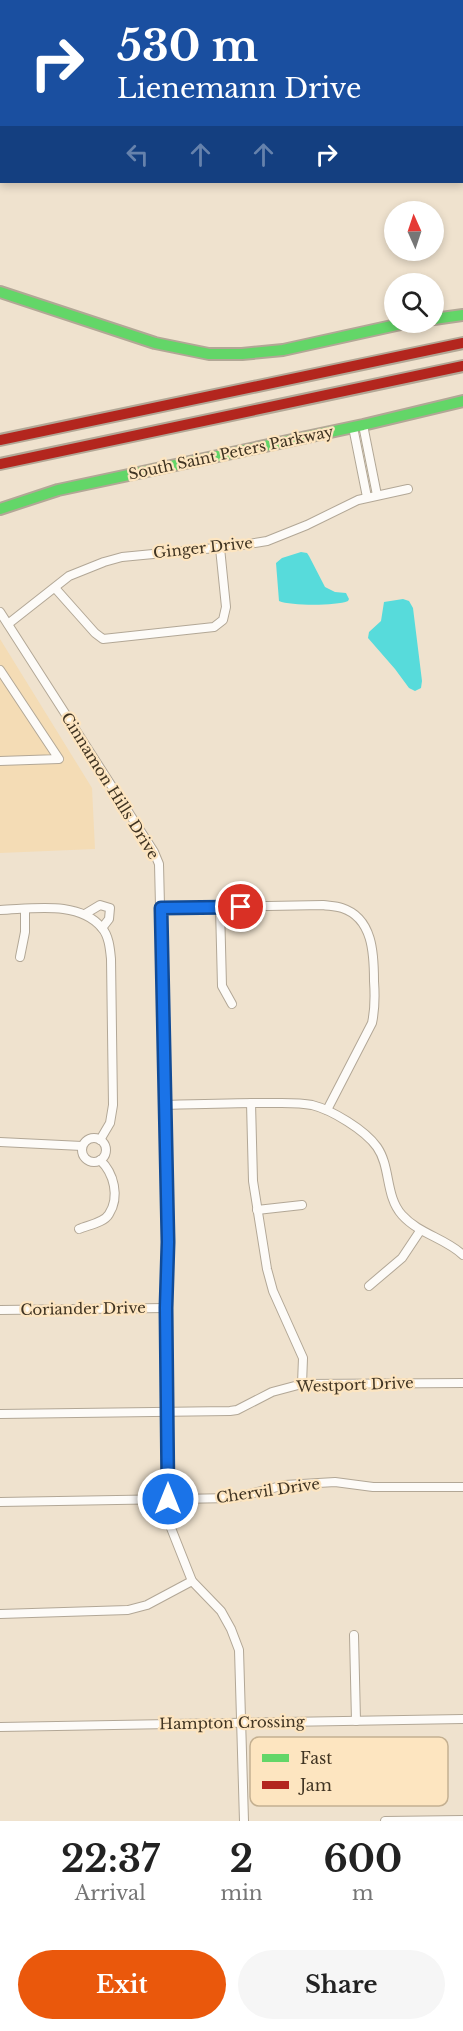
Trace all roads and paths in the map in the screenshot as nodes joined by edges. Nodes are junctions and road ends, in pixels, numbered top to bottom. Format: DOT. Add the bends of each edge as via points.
graph roads {
  1 [pos="0,292"];
  2 [pos="463,309"];
  3 [pos="444,315"];
  4 [pos="463,315"];
  5 [pos="444,317"];
  6 [pos="384,327"];
  7 [pos="463,343"];
  8 [pos="463,366"];
  9 [pos="463,401"];
  10 [pos="358,426"];
  11 [pos="0,440"];
  12 [pos="0,464"];
  13 [pos="408,489"];
  14 [pos="377,495"];
  15 [pos="368,497"];
  16 [pos="0,509"];
  17 [pos="220,548"];
  18 [pos="55,588"];
  19 [pos="0,612"];
  20 [pos="8,624"];
  21 [pos="0,670"];
  22 [pos="0,761"];
  23 [pos="161,908"];
  24 [pos="220,908"];
  25 [pos="25,909"];
  26 [pos="0,910"];
  27 [pos="84,914"];
  28 [pos="102,928"];
  29 [pos="20,957"];
  30 [pos="232,1004"];
  31 [pos="251,1103"];
  32 [pos="166,1105"];
  33 [pos="327,1110"];
  34 [pos="100,1140"];
  35 [pos="0,1142"];
  36 [pos="82,1146"];
  37 [pos="100,1160"];
  38 [pos="302,1205"];
  39 [pos="257,1210"];
  40 [pos="79,1229"];
  41 [pos="420,1231"];
  42 [pos="463,1255"];
  43 [pos="369,1286"];
  44 [pos="166,1308"];
  45 [pos="0,1310"];
  46 [pos="463,1383"];
  47 [pos="302,1384"];
  48 [pos="168,1413"];
  49 [pos="0,1414"];
  50 [pos="463,1487"];
  51 [pos="168,1499"];
  52 [pos="0,1502"];
  53 [pos="192,1581"];
  54 [pos="0,1614"];
  55 [pos="354,1635"];
  56 [pos="463,1719"];
  57 [pos="356,1721"];
  58 [pos="241,1723"];
  59 [pos="0,1728"];
  60 [pos="463,1820"];
  61 [pos="234,1821"];
  62 [pos="246,1821"];
  63 [pos="386,1821"];
  64 [pos="439,1821"];
  1 -- 6 [label="main road" via="147,341 207,353 268,352"];
  2 -- 3 [label="main road"];
  4 -- 5 [label="main road"];
  7 -- 11 [label="main road"];
  8 -- 12 [label="main road"];
  9 -- 10 [label="main road, South Saint Peters Parkway"];
  10 -- 14 [label="street"];
  10 -- 15 [label="street"];
  10 -- 16 [label="main road, South Saint Peters Parkway" via="67,488"];
  13 -- 14 [label="street, Ginger Drive"];
  14 -- 15 [label="street, Ginger Drive"];
  15 -- 17 [label="street, Ginger Drive" via="280,536"];
  17 -- 18 [label="street, Ginger Drive" via="112,559 76,572"];
  17 -- 18 [label="street" via="226,607 223,620 214,627 103,639"];
  18 -- 20 [label="street, Ginger Drive"];
  19 -- 20 [label="street, Cinnamon Hills Drive"];
  20 -- 23 [label="street, Cinnamon Hills Drive" via="154,852 159,864"];
  21 -- 22 [label="street" via="59,759"];
  23 -- 24 [label="street"];
  23 -- 32 [label="street, Cinnamon Hills Drive"];
  24 -- 30 [label="street" via="222,986"];
  24 -- 33 [label="street" via="343,908 358,918 371,938 375,1011 372,1023"];
  25 -- 26 [label="street"];
  25 -- 27 [label="street"];
  25 -- 29 [label="street"];
  27 -- 28 [label="street"];
  27 -- 28 [label="street" via="100,905 110,908 109,919"];
  28 -- 34 [label="street" via="111,959 113,1105 110,1124"];
  31 -- 32 [label="street"];
  31 -- 33 [label="street" via="310,1105"];
  31 -- 39 [label="street"];
  32 -- 44 [label="street, Cinnamon Hills Drive"];
  33 -- 41 [label="street" via="362,1131 377,1147 392,1199 402,1215"];
  34 -- 36 [label="street" via="90,1138"];
  34 -- 37 [label="street" via="106,1151"];
  35 -- 36 [label="street"];
  36 -- 37 [label="street" via="88,1160"];
  37 -- 40 [label="street" via="114,1180 114,1198 109,1214"];
  38 -- 39 [label="street"];
  39 -- 47 [label="street" via="273,1291 303,1358"];
  41 -- 42 [label="street" via="455,1247"];
  41 -- 43 [label="street" via="402,1258"];
  44 -- 45 [label="street, Coriander Drive"];
  44 -- 48 [label="street, Cinnamon Hills Drive"];
  46 -- 47 [label="street, Westport Drive"];
  47 -- 48 [label="street, Westport Drive" via="272,1392 237,1410"];
  48 -- 49 [label="street, Westport Drive"];
  48 -- 51 [label="street, Cinnamon Hills Drive"];
  50 -- 51 [label="street, Chervil Drive" via="373,1487 335,1482 285,1485 234,1498"];
  51 -- 52 [label="street, Chervil Drive"];
  51 -- 53 [label="street, Cinnamon Hills Drive" via="169,1523"];
  53 -- 54 [label="street" via="128,1611"];
  53 -- 58 [label="street, Cinnamon Hills Drive" via="221,1611 231,1629 238,1650"];
  55 -- 57 [label="street"];
  56 -- 57 [label="street, Hampton Crossing"];
  57 -- 58 [label="street, Hampton Crossing"];
  58 -- 59 [label="street, Hampton Crossing"];
  58 -- 62 [label="street, Cinnamon Hills Drive"];
  60 -- 64 [label="street"];
  61 -- 62 [label="street"];
  63 -- 64 [label="street"];
}
